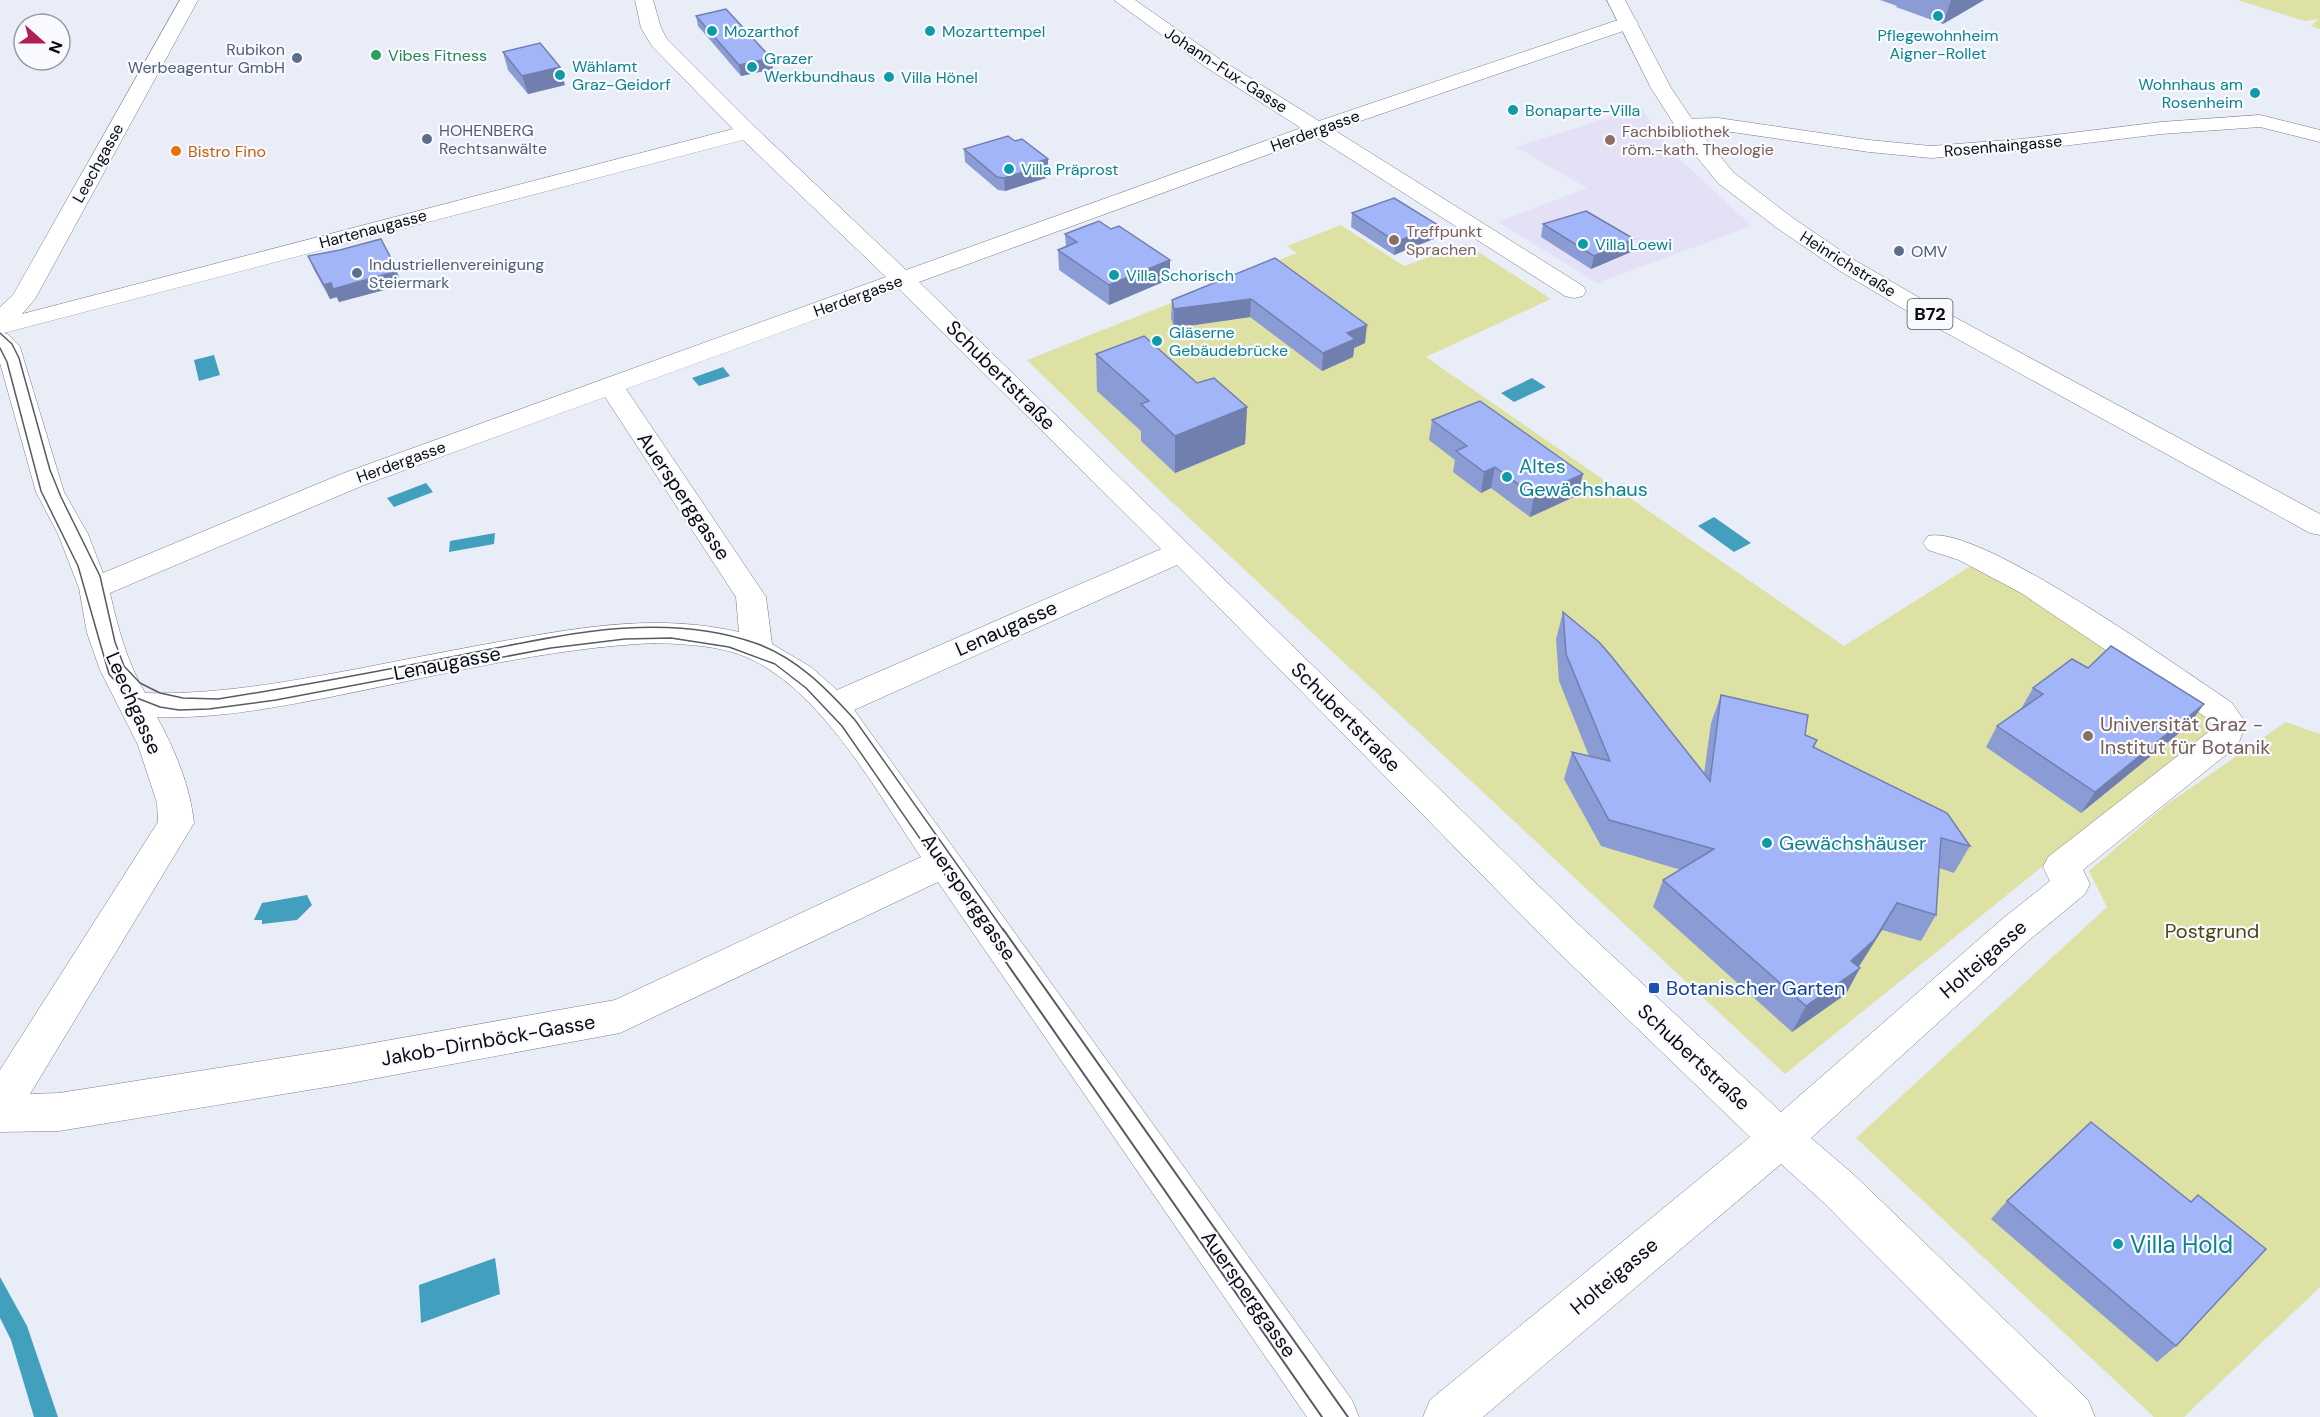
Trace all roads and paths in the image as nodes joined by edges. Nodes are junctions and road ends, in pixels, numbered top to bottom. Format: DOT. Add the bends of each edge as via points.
graph roads {
  1 [pos="189,0"];
  2 [pos="644,0"];
  3 [pos="1123,0"];
  4 [pos="1616,0"];
  5 [pos="1628,23"];
  6 [pos="1684,123"];
  7 [pos="1319,129"];
  8 [pos="747,132"];
  9 [pos="2320,136"];
  10 [pos="903,279"];
  11 [pos="1574,291"];
  12 [pos="0,321"];
  13 [pos="0,327"];
  14 [pos="0,340"];
  15 [pos="611,386"];
  16 [pos="2320,526"];
  17 [pos="1938,543"];
  18 [pos="1180,552"];
  19 [pos="94,588"];
  20 [pos="757,650"];
  21 [pos="135,705"];
  22 [pos="832,706"];
  23 [pos="945,862"];
  24 [pos="0,1106"];
  25 [pos="0,1113"];
  26 [pos="1782,1137"];
  27 [pos="1335,1417"];
  28 [pos="1447,1417"];
  29 [pos="2072,1417"];
  1 -- 12 [label="street, Leechgasse" via="23,299"];
  2 -- 8 [label="street, Schubertstraße" via="659,42"];
  3 -- 7 [label="street, Johann-Fux-Gasse" via="1211,62"];
  4 -- 5 [label="street, Heinrichstraße / B72"];
  5 -- 6 [label="street, Heinrichstraße / B72"];
  5 -- 7 [label="street, Herdergasse"];
  6 -- 9 [label="street, Rosenhaingasse" via="1719,124 1931,152 2260,121"];
  6 -- 16 [label="street, Heinrichstraße / B72" via="1726,178 1848,266"];
  7 -- 10 [label="street, Herdergasse"];
  7 -- 11 [label="street, Johann-Fux-Gasse"];
  8 -- 10 [label="street, Schubertstraße"];
  8 -- 13 [label="street, Hartenaugasse"];
  10 -- 15 [label="street, Herdergasse"];
  10 -- 18 [label="street, Schubertstraße"];
  14 -- 19 [label="street, Leechgasse" via="12,360 50,492 73,534"];
  15 -- 19 [label="street, Herdergasse" via="354,479"];
  15 -- 20 [label="street, Auersperggasse" via="751,597"];
  17 -- 26 [label="street, Holteigasse" via="1970,553 2032,586 2219,710 2229,723 2226,736 2061,867 2072,884"];
  18 -- 22 [label="street, Lenaugasse"];
  18 -- 26 [label="street, Schubertstraße" via="1565,935"];
  19 -- 21 [label="street, Leechgasse" via="103,633 116,670"];
  20 -- 21 [label="street, Lenaugasse" via="691,634 614,636 560,642 270,696 206,705"];
  20 -- 22 [label="street, Auersperggasse" via="796,673"];
  21 -- 24 [label="street, Leechgasse" via="155,745 174,803 176,823"];
  22 -- 23 [label="street, Auersperggasse"];
  23 -- 25 [label="street, Jakob-Dirnböck-Gasse" via="620,1016 59,1112"];
  23 -- 27 [label="street, Auersperggasse"];
  26 -- 28 [label="street, Holteigasse"];
  26 -- 29 [label="street, Schubertstraße"];
}
